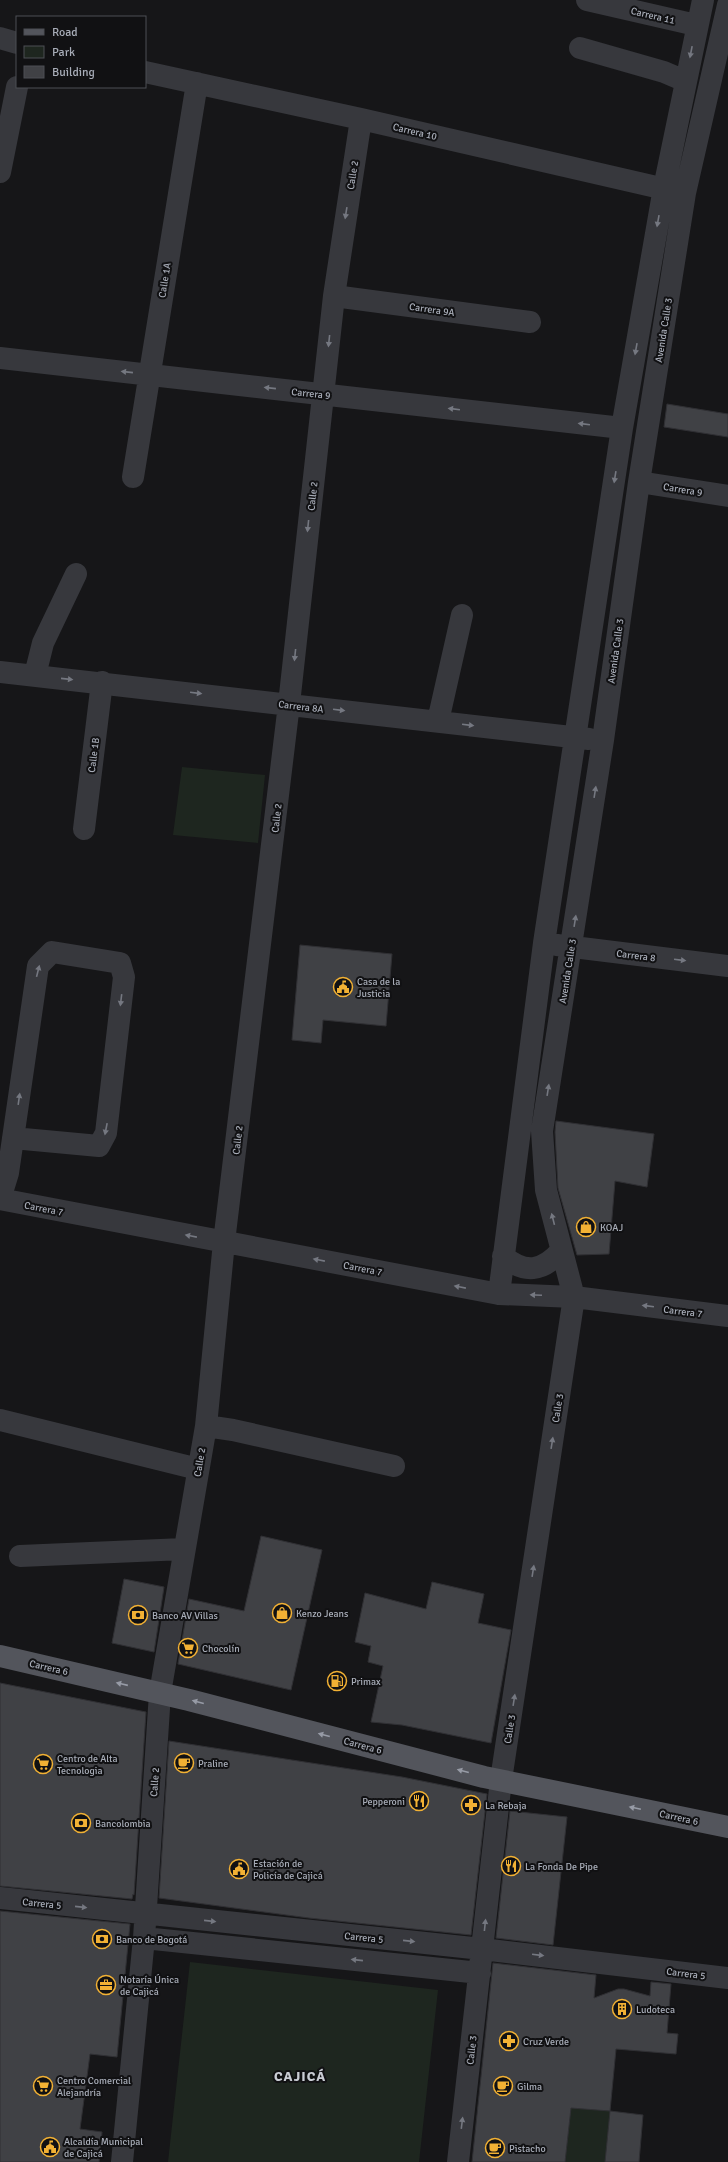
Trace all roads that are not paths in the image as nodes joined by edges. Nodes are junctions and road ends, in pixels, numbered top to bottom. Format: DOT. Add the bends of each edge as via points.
graph roads {
  1 [pos="587,0"];
  2 [pos="703,0"];
  3 [pos="728,5"];
  4 [pos="696,25"];
  5 [pos="0,38"];
  6 [pos="16,43"];
  7 [pos="580,48"];
  8 [pos="146,72"];
  9 [pos="685,81"];
  10 [pos="197,83"];
  11 [pos="17,88"];
  12 [pos="361,119"];
  13 [pos="0,172"];
  14 [pos="664,188"];
  15 [pos="685,193"];
  16 [pos="334,296"];
  17 [pos="530,322"];
  18 [pos="0,358"];
  19 [pos="149,375"];
  20 [pos="323,394"];
  21 [pos="622,428"];
  22 [pos="133,477"];
  23 [pos="639,482"];
  24 [pos="728,496"];
  25 [pos="76,574"];
  26 [pos="462,615"];
  27 [pos="0,672"];
  28 [pos="35,675"];
  29 [pos="102,682"];
  30 [pos="289,704"];
  31 [pos="438,721"];
  32 [pos="575,737"];
  33 [pos="603,740"];
  34 [pos="84,828"];
  35 [pos="544,943"];
  36 [pos="571,947"];
  37 [pos="728,966"];
  38 [pos="13,1138"];
  39 [pos="0,1199"];
  40 [pos="224,1242"];
  41 [pos="561,1251"];
  42 [pos="503,1256"];
  43 [pos="499,1294"];
  44 [pos="574,1297"];
  45 [pos="728,1316"];
  46 [pos="0,1420"];
  47 [pos="206,1426"];
  48 [pos="394,1466"];
  49 [pos="198,1469"];
  50 [pos="184,1549"];
  51 [pos="20,1556"];
  52 [pos="0,1656"];
  53 [pos="160,1693"];
  54 [pos="501,1780"];
  55 [pos="728,1827"];
  56 [pos="0,1898"];
  57 [pos="146,1914"];
  58 [pos="144,1938"];
  59 [pos="482,1949"];
  60 [pos="480,1973"];
  61 [pos="728,1978"];
  62 [pos="122,2162"];
  63 [pos="458,2162"];
  1 -- 4 [label="street, Carrera 11"];
  2 -- 4 [label="street"];
  3 -- 15 [label="street, Avenida Calle 3"];
  4 -- 9 [label="street, one-way"];
  5 -- 6 [label="street"];
  7 -- 9 [label="street" via="664,72"];
  8 -- 10 [label="street, Carrera 10"];
  9 -- 14 [label="street"];
  10 -- 12 [label="street, Carrera 10"];
  10 -- 19 [label="street, Calle 1A"];
  11 -- 13 [label="street"];
  12 -- 14 [label="street, Carrera 10"];
  12 -- 16 [label="street, Calle 2, one-way"];
  14 -- 15 [label="street, Carrera 10"];
  14 -- 21 [label="street, one-way"];
  15 -- 23 [label="street, Avenida Calle 3"];
  16 -- 17 [label="street, Carrera 9A"];
  16 -- 20 [label="street, Calle 2, one-way"];
  19 -- 18 [label="street, Carrera 9, one-way"];
  20 -- 19 [label="street, Carrera 9, one-way"];
  19 -- 22 [label="street, Calle 1A"];
  21 -- 20 [label="street, Carrera 9, one-way"];
  20 -- 30 [label="street, Calle 2, one-way"];
  21 -- 32 [label="street, one-way"];
  23 -- 24 [label="street, Carrera 9"];
  23 -- 33 [label="street, Avenida Calle 3"];
  25 -- 28 [label="street" via="43,643"];
  26 -- 31 [label="street"];
  27 -- 28 [label="street, Carrera 8A"];
  28 -- 29 [label="street, Carrera 8A, one-way"];
  29 -- 30 [label="street, Carrera 8A, one-way"];
  29 -- 34 [label="street, Calle 1B"];
  30 -- 31 [label="street, Carrera 8A, one-way"];
  30 -- 40 [label="street, Calle 2"];
  31 -- 32 [label="street, Carrera 8A, one-way"];
  32 -- 33 [label="street, Carrera 8A"];
  32 -- 35 [label="street"];
  36 -- 33 [label="street, Avenida Calle 3, one-way"];
  35 -- 36 [label="street, Carrera 8"];
  35 -- 42 [label="street"];
  36 -- 37 [label="street, Carrera 8, one-way"];
  41 -- 36 [label="street, Avenida Calle 3, one-way" via="546,1190 542,1131"];
  38 -- 38 [label="street, one-way" via="38,966 52,952 120,964 124,977 106,1133 99,1146"];
  38 -- 39 [label="street" via="8,1173"];
  40 -- 39 [label="street, Carrera 7, one-way"];
  43 -- 40 [label="street, Carrera 7, one-way"];
  40 -- 47 [label="street, Calle 2"];
  41 -- 42 [label="street" via="552,1261 540,1268 527,1269 513,1265"];
  41 -- 44 [label="street, Avenida Calle 3"];
  42 -- 43 [label="street"];
  44 -- 43 [label="street, Carrera 7, one-way"];
  45 -- 44 [label="street, Carrera 7, one-way"];
  54 -- 44 [label="street, Calle 3, one-way"];
  46 -- 49 [label="street"];
  47 -- 48 [label="street"];
  47 -- 49 [label="street, Calle 2"];
  49 -- 50 [label="street, Calle 2"];
  50 -- 51 [label="street"];
  50 -- 53 [label="street, Calle 2"];
  53 -- 52 [label="main road, Carrera 6, one-way"];
  54 -- 53 [label="main road, Carrera 6, one-way"];
  53 -- 57 [label="street, Calle 2"];
  55 -- 54 [label="main road, Carrera 6, one-way"];
  59 -- 54 [label="street, Calle 3, one-way"];
  56 -- 57 [label="street, Carrera 5, one-way"];
  57 -- 58 [label="street, Calle 2"];
  57 -- 59 [label="street, Carrera 5, one-way"];
  60 -- 58 [label="street, one-way"];
  58 -- 62 [label="street, Calle 2"];
  59 -- 60 [label="street, Calle 3"];
  59 -- 61 [label="street, Carrera 5, one-way"];
  63 -- 60 [label="street, Calle 3, one-way"];
}
